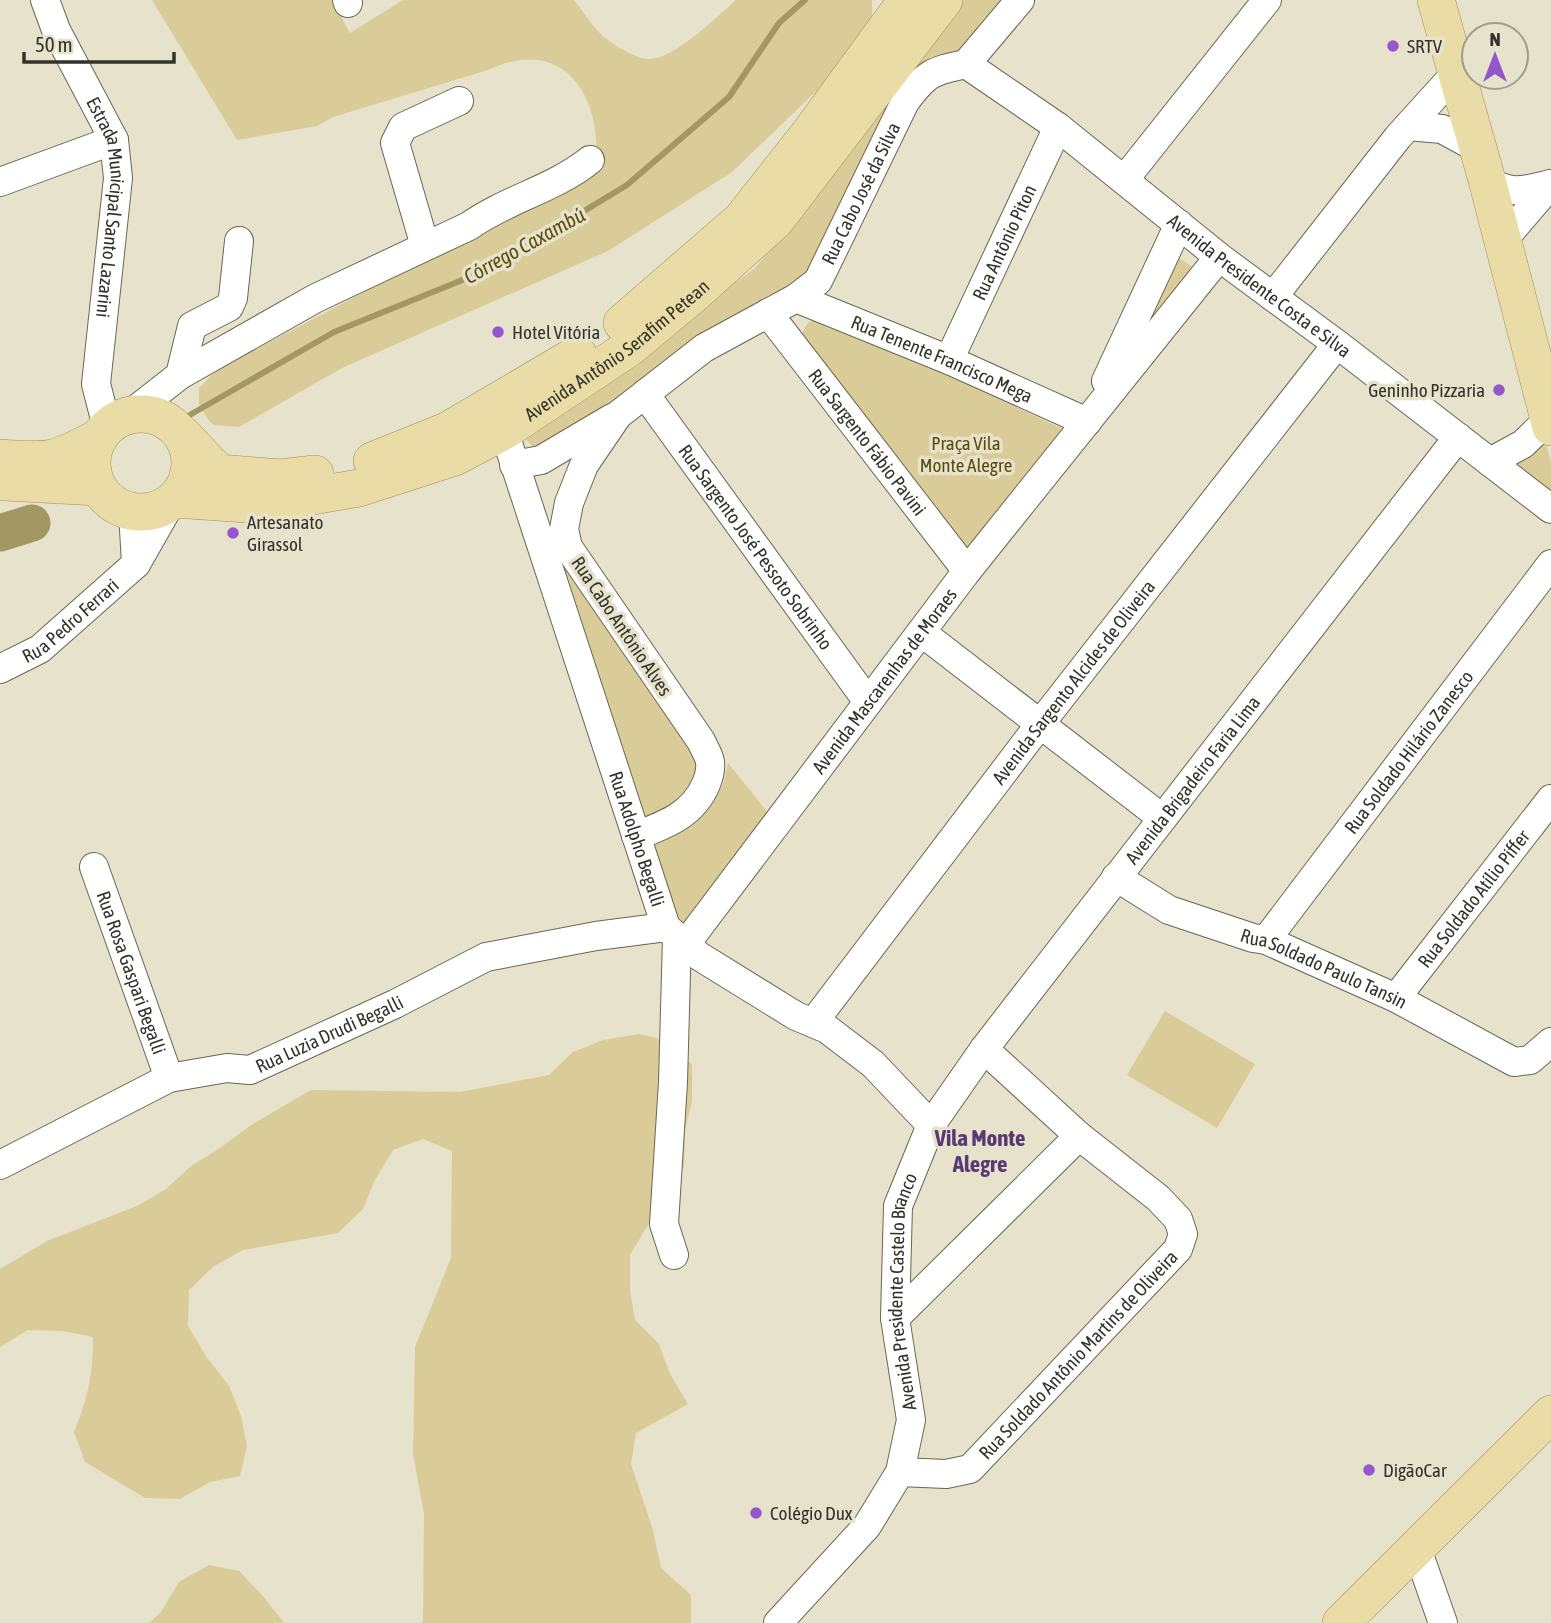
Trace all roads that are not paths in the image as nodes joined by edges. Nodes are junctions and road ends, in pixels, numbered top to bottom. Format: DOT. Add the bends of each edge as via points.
graph roads {
  1 [pos="45,0"];
  2 [pos="944,0"];
  3 [pos="1020,0"];
  4 [pos="1267,0"];
  5 [pos="1436,0"];
  6 [pos="898,6"];
  7 [pos="966,64"];
  8 [pos="1456,73"];
  9 [pos="459,101"];
  10 [pos="1408,126"];
  11 [pos="1058,127"];
  12 [pos="114,141"];
  13 [pos="590,160"];
  14 [pos="1482,164"];
  15 [pos="1124,180"];
  16 [pos="0,182"];
  17 [pos="1551,184"];
  18 [pos="1179,224"];
  19 [pos="1503,240"];
  20 [pos="239,241"];
  21 [pos="425,246"];
  22 [pos="1219,257"];
  23 [pos="1273,297"];
  24 [pos="796,298"];
  25 [pos="768,313"];
  26 [pos="1337,344"];
  27 [pos="949,360"];
  28 [pos="180,375"];
  29 [pos="645,394"];
  30 [pos="618,415"];
  31 [pos="1087,422"];
  32 [pos="1550,423"];
  33 [pos="112,426"];
  34 [pos="183,435"];
  35 [pos="1458,438"];
  36 [pos="509,448"];
  37 [pos="0,458"];
  38 [pos="1490,462"];
  39 [pos="0,482"];
  40 [pos="98,487"];
  41 [pos="172,502"];
  42 [pos="1551,509"];
  43 [pos="133,512"];
  44 [pos="552,535"];
  45 [pos="136,564"];
  46 [pos="1551,564"];
  47 [pos="967,571"];
  48 [pos="921,632"];
  49 [pos="0,669"];
  50 [pos="868,702"];
  51 [pos="1040,724"];
  52 [pos="1551,799"];
  53 [pos="1162,818"];
  54 [pos="636,836"];
  55 [pos="94,867"];
  56 [pos="1116,877"];
  57 [pos="676,936"];
  58 [pos="1266,940"];
  59 [pos="1396,998"];
  60 [pos="813,1023"];
  61 [pos="984,1049"];
  62 [pos="1540,1051"];
  63 [pos="169,1078"];
  64 [pos="931,1125"];
  65 [pos="1079,1136"];
  66 [pos="0,1166"];
  67 [pos="674,1255"];
  68 [pos="895,1318"];
  69 [pos="1551,1414"];
  70 [pos="912,1472"];
  71 [pos="1417,1549"];
  72 [pos="778,1623"];
  73 [pos="1341,1623"];
  74 [pos="1443,1623"];
  1 -- 12 [label="street, Estrada Municipal Santo Lazarini"];
  2 -- 36 [label="main road, Avenida Antônio Serafim Petean" via="775,221"];
  3 -- 7 [label="street"];
  4 -- 15 [label="street"];
  5 -- 8 [label="main road"];
  6 -- 34 [label="main road, Avenida Antônio Serafim Petean" via="809,134 741,220 612,333 554,368 447,431 366,463 326,472 280,478 219,473"];
  7 -- 11 [label="street, Avenida Presidente Costa e Silva"];
  7 -- 24 [label="street, Rua Cabo José da Silva" via="940,69 921,80 905,102 818,281"];
  8 -- 10 [label="street"];
  8 -- 14 [label="main road"];
  9 -- 21 [label="street" via="403,127 396,143"];
  10 -- 14 [label="street" via="1442,129"];
  10 -- 23 [label="street"];
  11 -- 15 [label="street, Avenida Presidente Costa e Silva"];
  11 -- 27 [label="street, Rua Antônio Piton"];
  12 -- 16 [label="street"];
  12 -- 33 [label="street, Estrada Municipal Santo Lazarini" via="118,178 96,384"];
  13 -- 21 [label="street" via="575,172"];
  14 -- 17 [label="street" via="1498,188 1522,191"];
  14 -- 19 [label="main road"];
  15 -- 18 [label="street, Avenida Presidente Costa e Silva"];
  17 -- 19 [label="street"];
  18 -- 22 [label="street, Avenida Presidente Costa e Silva"];
  18 -- 31 [label="street, Avenida Mascarenhas de Moraes"];
  19 -- 32 [label="main road"];
  20 -- 28 [label="street" via="233,298 229,307 192,326"];
  21 -- 28 [label="street" via="316,298"];
  22 -- 23 [label="street, Avenida Presidente Costa e Silva"];
  22 -- 31 [label="street, Avenida Mascarenhas de Moraes"];
  23 -- 26 [label="street, Avenida Presidente Costa e Silva"];
  24 -- 25 [label="street, Rua Cabo José da Silva"];
  24 -- 27 [label="street, Rua Tenente Francisco Mega"];
  25 -- 29 [label="street, Rua Cabo José da Silva" via="704,348"];
  25 -- 47 [label="street, Rua Sargento Fábio Pavini"];
  26 -- 35 [label="street, Avenida Presidente Costa e Silva"];
  26 -- 51 [label="street, Avenida Sargento Alcides de Oliveira"];
  27 -- 31 [label="street, Rua Tenente Francisco Mega"];
  28 -- 33 [label="street"];
  29 -- 30 [label="street"];
  29 -- 50 [label="street, Rua Sargento José Pessoto Sobrinho"];
  30 -- 36 [label="street" via="541,460"];
  30 -- 44 [label="street" via="584,465"];
  31 -- 47 [label="street, Avenida Mascarenhas de Moraes"];
  32 -- 38 [label="street"];
  33 -- 34 [label="main road" via="144,414 159,417"];
  33 -- 37 [label="main road" via="68,455 42,461"];
  33 -- 40 [label="main road" via="93,449 91,462"];
  34 -- 41 [label="main road" via="189,448 189,475"];
  35 -- 38 [label="street, Avenida Presidente Costa e Silva"];
  35 -- 53 [label="street, Avenida Brigadeiro Faria Lima"];
  36 -- 41 [label="main road, Avenida Antônio Serafim Petean" via="455,457 359,488 260,505"];
  36 -- 44 [label="street, Rua Adolpho Begalli"];
  38 -- 42 [label="street, Avenida Presidente Costa e Silva"];
  39 -- 40 [label="main road"];
  40 -- 43 [label="main road" via="113,503"];
  41 -- 43 [label="main road"];
  41 -- 45 [label="street, Rua Pedro Ferrari"];
  43 -- 45 [label="street, Rua Pedro Ferrari"];
  44 -- 54 [label="street, Rua Adolpho Begalli"];
  44 -- 54 [label="street, Rua Cabo Antônio Alves" via="568,547 701,741 710,761 710,774 691,809"];
  45 -- 49 [label="street, Rua Pedro Ferrari" via="40,649"];
  46 -- 58 [label="street, Rua Soldado Hilário Zanesco"];
  47 -- 48 [label="street, Avenida Mascarenhas de Moraes"];
  48 -- 50 [label="street, Avenida Mascarenhas de Moraes"];
  48 -- 51 [label="street"];
  50 -- 57 [label="street, Avenida Mascarenhas de Moraes"];
  51 -- 53 [label="street"];
  51 -- 60 [label="street, Avenida Sargento Alcides de Oliveira"];
  52 -- 59 [label="street, Rua Soldado Atílio Piffer"];
  53 -- 56 [label="street, Avenida Brigadeiro Faria Lima"];
  54 -- 57 [label="street, Rua Adolpho Begalli"];
  55 -- 63 [label="street, Rua Rosa Gaspari Begalli"];
  56 -- 58 [label="street, Rua Soldado Paulo Tansin" via="1169,910"];
  56 -- 61 [label="street, Avenida Brigadeiro Faria Lima"];
  57 -- 60 [label="street"];
  57 -- 63 [label="street, Rua Luzia Drudi Begalli" via="596,936 486,957 250,1070 227,1068"];
  57 -- 67 [label="street, Rua Adolpho Begalli" via="664,1224"];
  58 -- 59 [label="street, Rua Soldado Paulo Tansin"];
  59 -- 62 [label="street, Rua Soldado Paulo Tansin" via="1514,1062"];
  60 -- 64 [label="street" via="873,1064"];
  61 -- 64 [label="street, Avenida Brigadeiro Faria Lima"];
  61 -- 65 [label="street, Rua Soldado Antônio Martins de Oliveira"];
  63 -- 66 [label="street, Rua Luzia Drudi Begalli"];
  64 -- 68 [label="street, Avenida Presidente Castelo Branco" via="898,1206"];
  65 -- 68 [label="street"];
  65 -- 70 [label="street, Rua Soldado Antônio Martins de Oliveira" via="1178,1219 1183,1234 1178,1249 970,1469 946,1474"];
  68 -- 70 [label="street, Avenida Presidente Castelo Branco" via="911,1420"];
  69 -- 71 [label="main road"];
  70 -- 72 [label="street, Avenida Presidente Castelo Branco"];
  71 -- 73 [label="main road"];
  71 -- 74 [label="street"];
}
